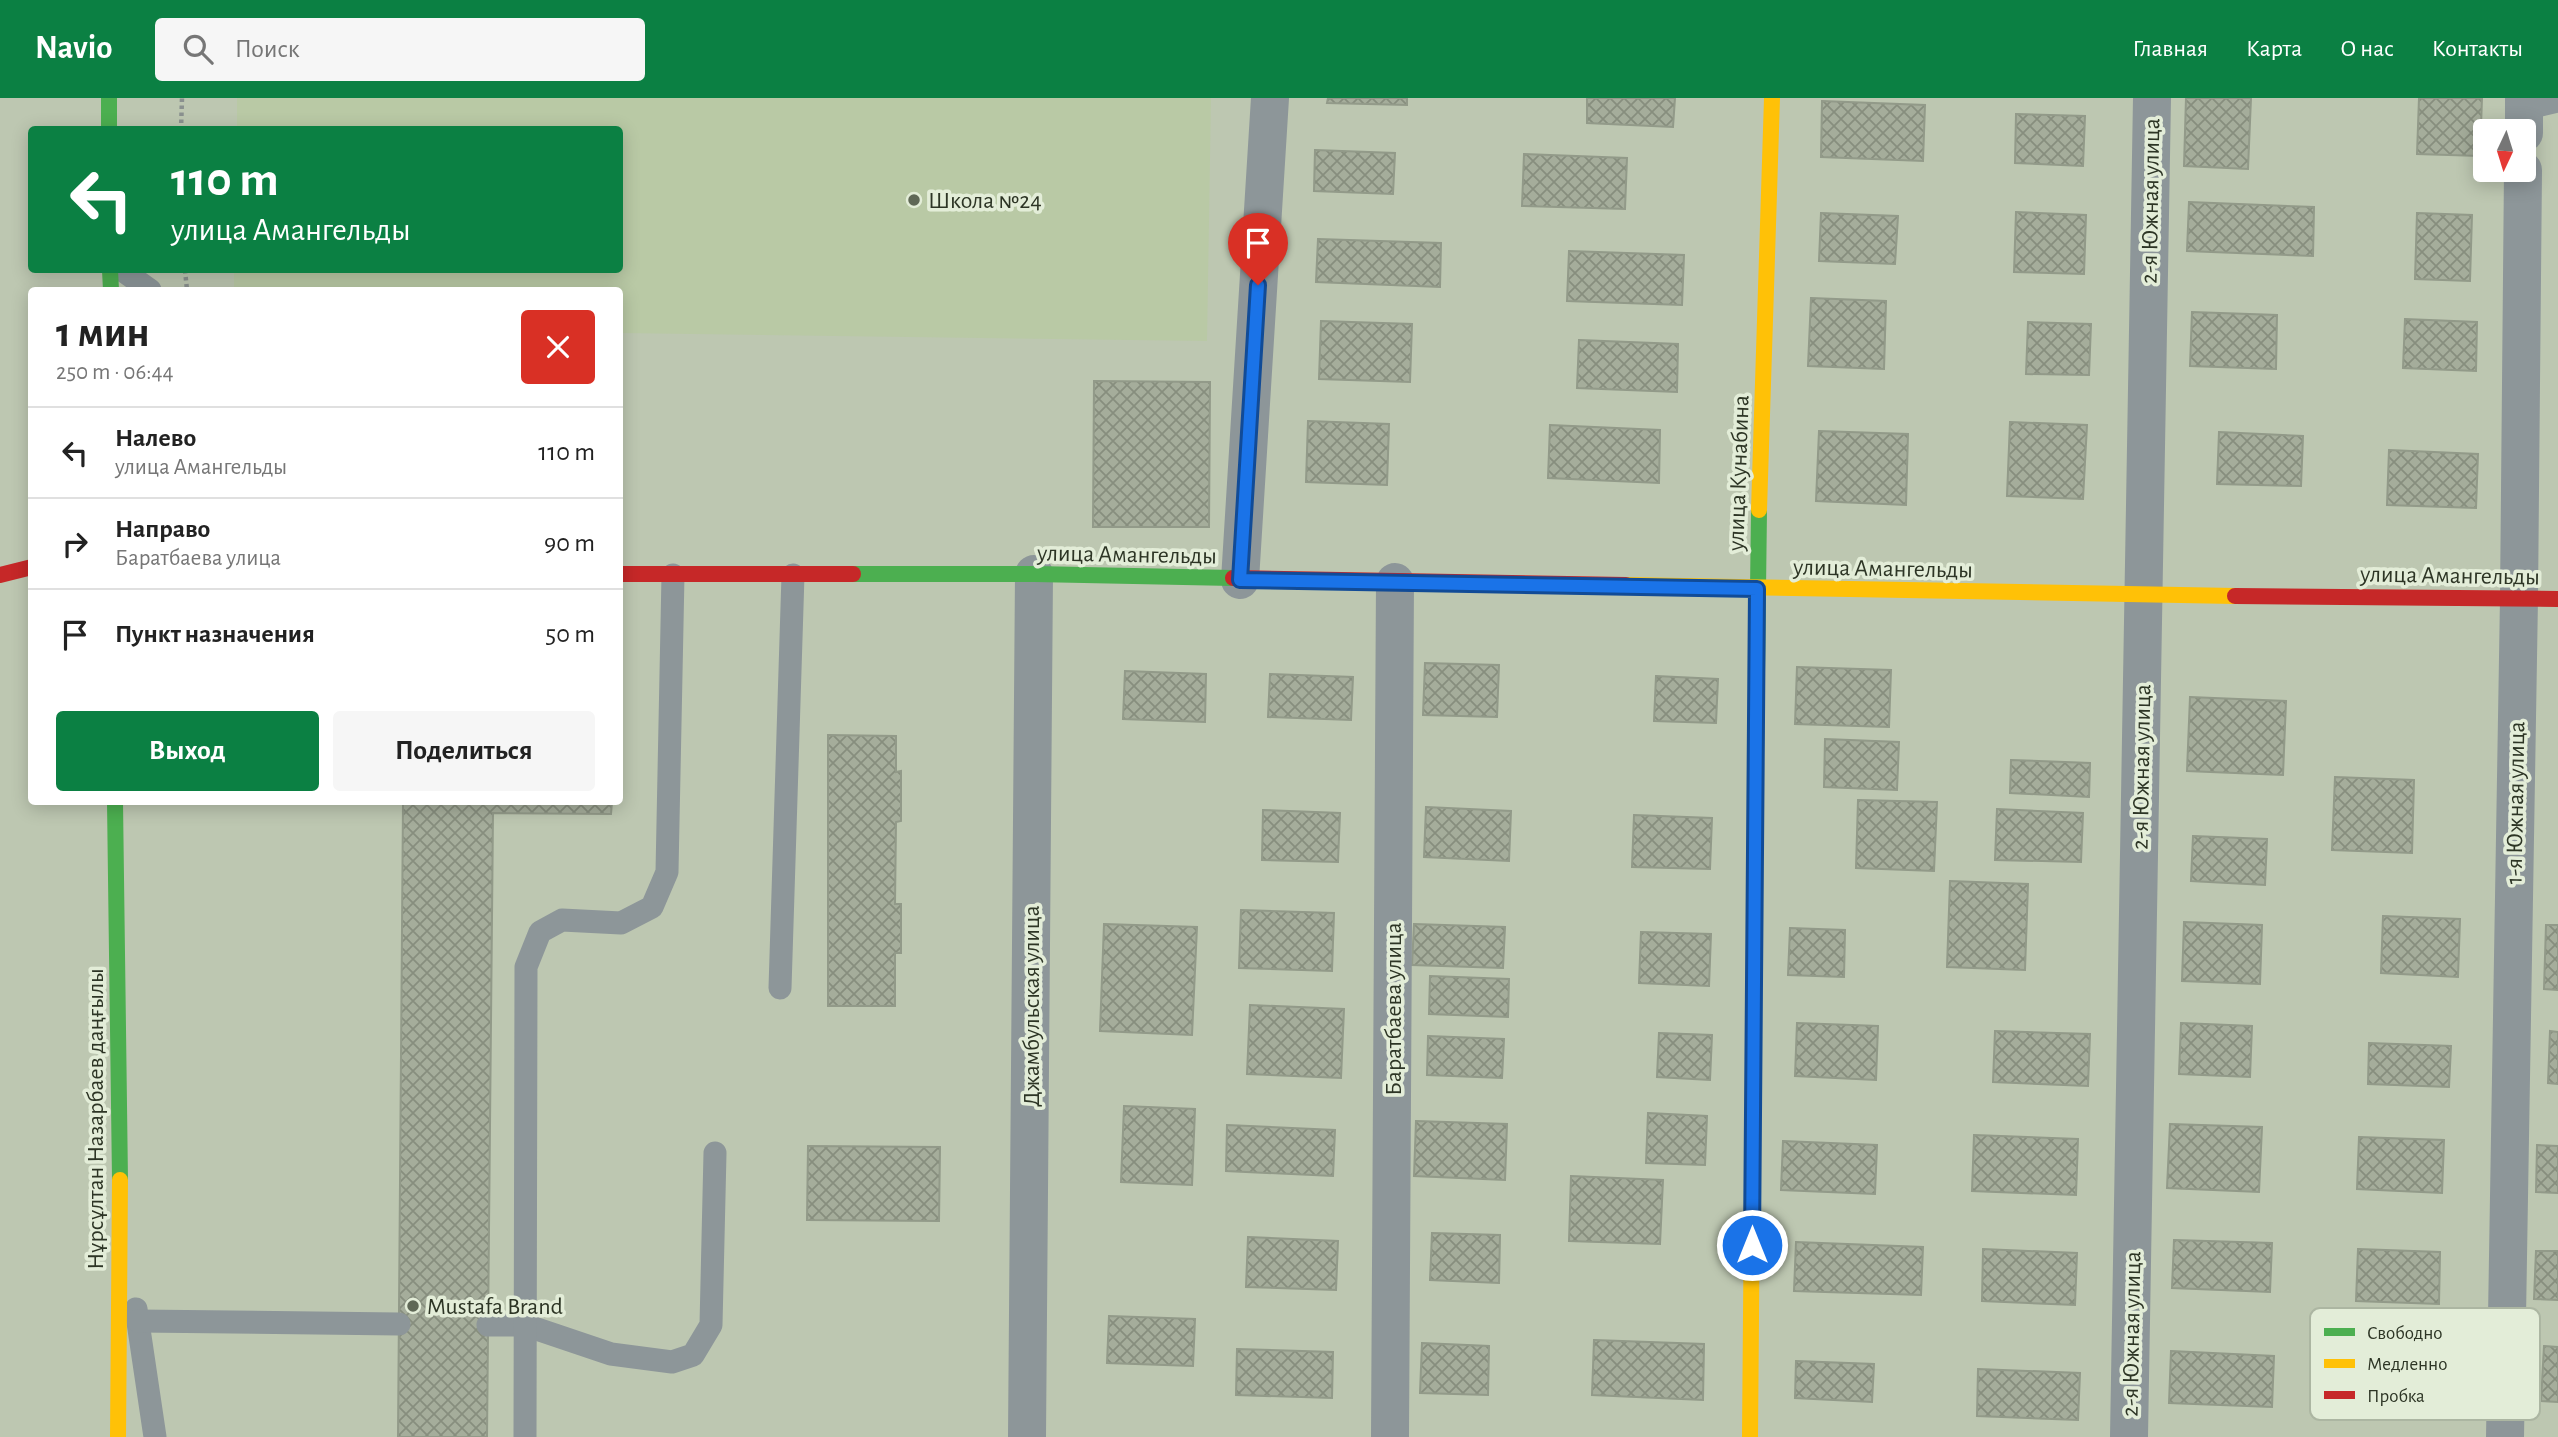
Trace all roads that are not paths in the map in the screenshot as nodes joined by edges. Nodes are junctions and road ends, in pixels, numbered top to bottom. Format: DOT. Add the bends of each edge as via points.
graph roads {
  1 [pos="109,98"];
  2 [pos="1270,98"];
  3 [pos="1772,98"];
  4 [pos="2152,98"];
  5 [pos="109,126"];
  6 [pos="2523,182"];
  7 [pos="126,273"];
  8 [pos="146,287"];
  9 [pos="28,568"];
  10 [pos="623,574"];
  11 [pos="1034,574"];
  12 [pos="0,575"];
  13 [pos="673,575"];
  14 [pos="793,575"];
  15 [pos="1240,580"];
  16 [pos="1395,582"];
  17 [pos="1757,589"];
  18 [pos="2144,595"];
  19 [pos="2519,598"];
  20 [pos="2558,599"];
  21 [pos="115,805"];
  22 [pos="780,988"];
  23 [pos="715,1153"];
  24 [pos="120,1205"];
  25 [pos="2507,1308"];
  26 [pos="138,1321"];
  27 [pos="399,1324"];
  28 [pos="488,1325"];
  29 [pos="525,1325"];
  30 [pos="118,1437"];
  31 [pos="155,1437"];
  32 [pos="525,1437"];
  33 [pos="1027,1437"];
  34 [pos="1390,1437"];
  35 [pos="1750,1437"];
  36 [pos="2129,1437"];
  1 -- 5 [label="street"];
  2 -- 15 [label="street"];
  3 -- 17 [label="street, улица Кунабина"];
  4 -- 18 [label="street, 2-я Южная улица"];
  6 -- 19 [label="street, 1-я Южная улица"];
  7 -- 8 [label="lane"];
  9 -- 12 [label="street"];
  10 -- 13 [label="street, улица Амангельды"];
  11 -- 14 [label="street, улица Амангельды"];
  11 -- 15 [label="street, улица Амангельды"];
  11 -- 33 [label="street, Джамбульская улица"];
  13 -- 14 [label="street, улица Амангельды"];
  13 -- 29 [label="lane" via="667,872 652,907 621,923 562,920 540,932 526,967"];
  14 -- 22 [label="lane"];
  15 -- 16 [label="street, улица Амангельды"];
  16 -- 17 [label="street, улица Амангельды"];
  16 -- 34 [label="street, Баратбаева улица"];
  17 -- 18 [label="street, улица Амангельды"];
  17 -- 35 [label="street, улица Кунабина"];
  18 -- 19 [label="street, улица Амангельды"];
  18 -- 36 [label="street, 2-я Южная улица"];
  19 -- 20 [label="street, улица Амангельды"];
  19 -- 25 [label="street, 1-я Южная улица"];
  21 -- 24 [label="street, Нұрсұлтан Назарбаев даңғылы"];
  23 -- 29 [label="lane" via="711,1325 693,1355 672,1362 611,1354"];
  24 -- 26 [label="lane"];
  24 -- 30 [label="street, Нұрсұлтан Назарбаев даңғылы"];
  26 -- 27 [label="lane"];
  26 -- 31 [label="lane"];
  28 -- 29 [label="lane"];
  29 -- 32 [label="lane"];
}
